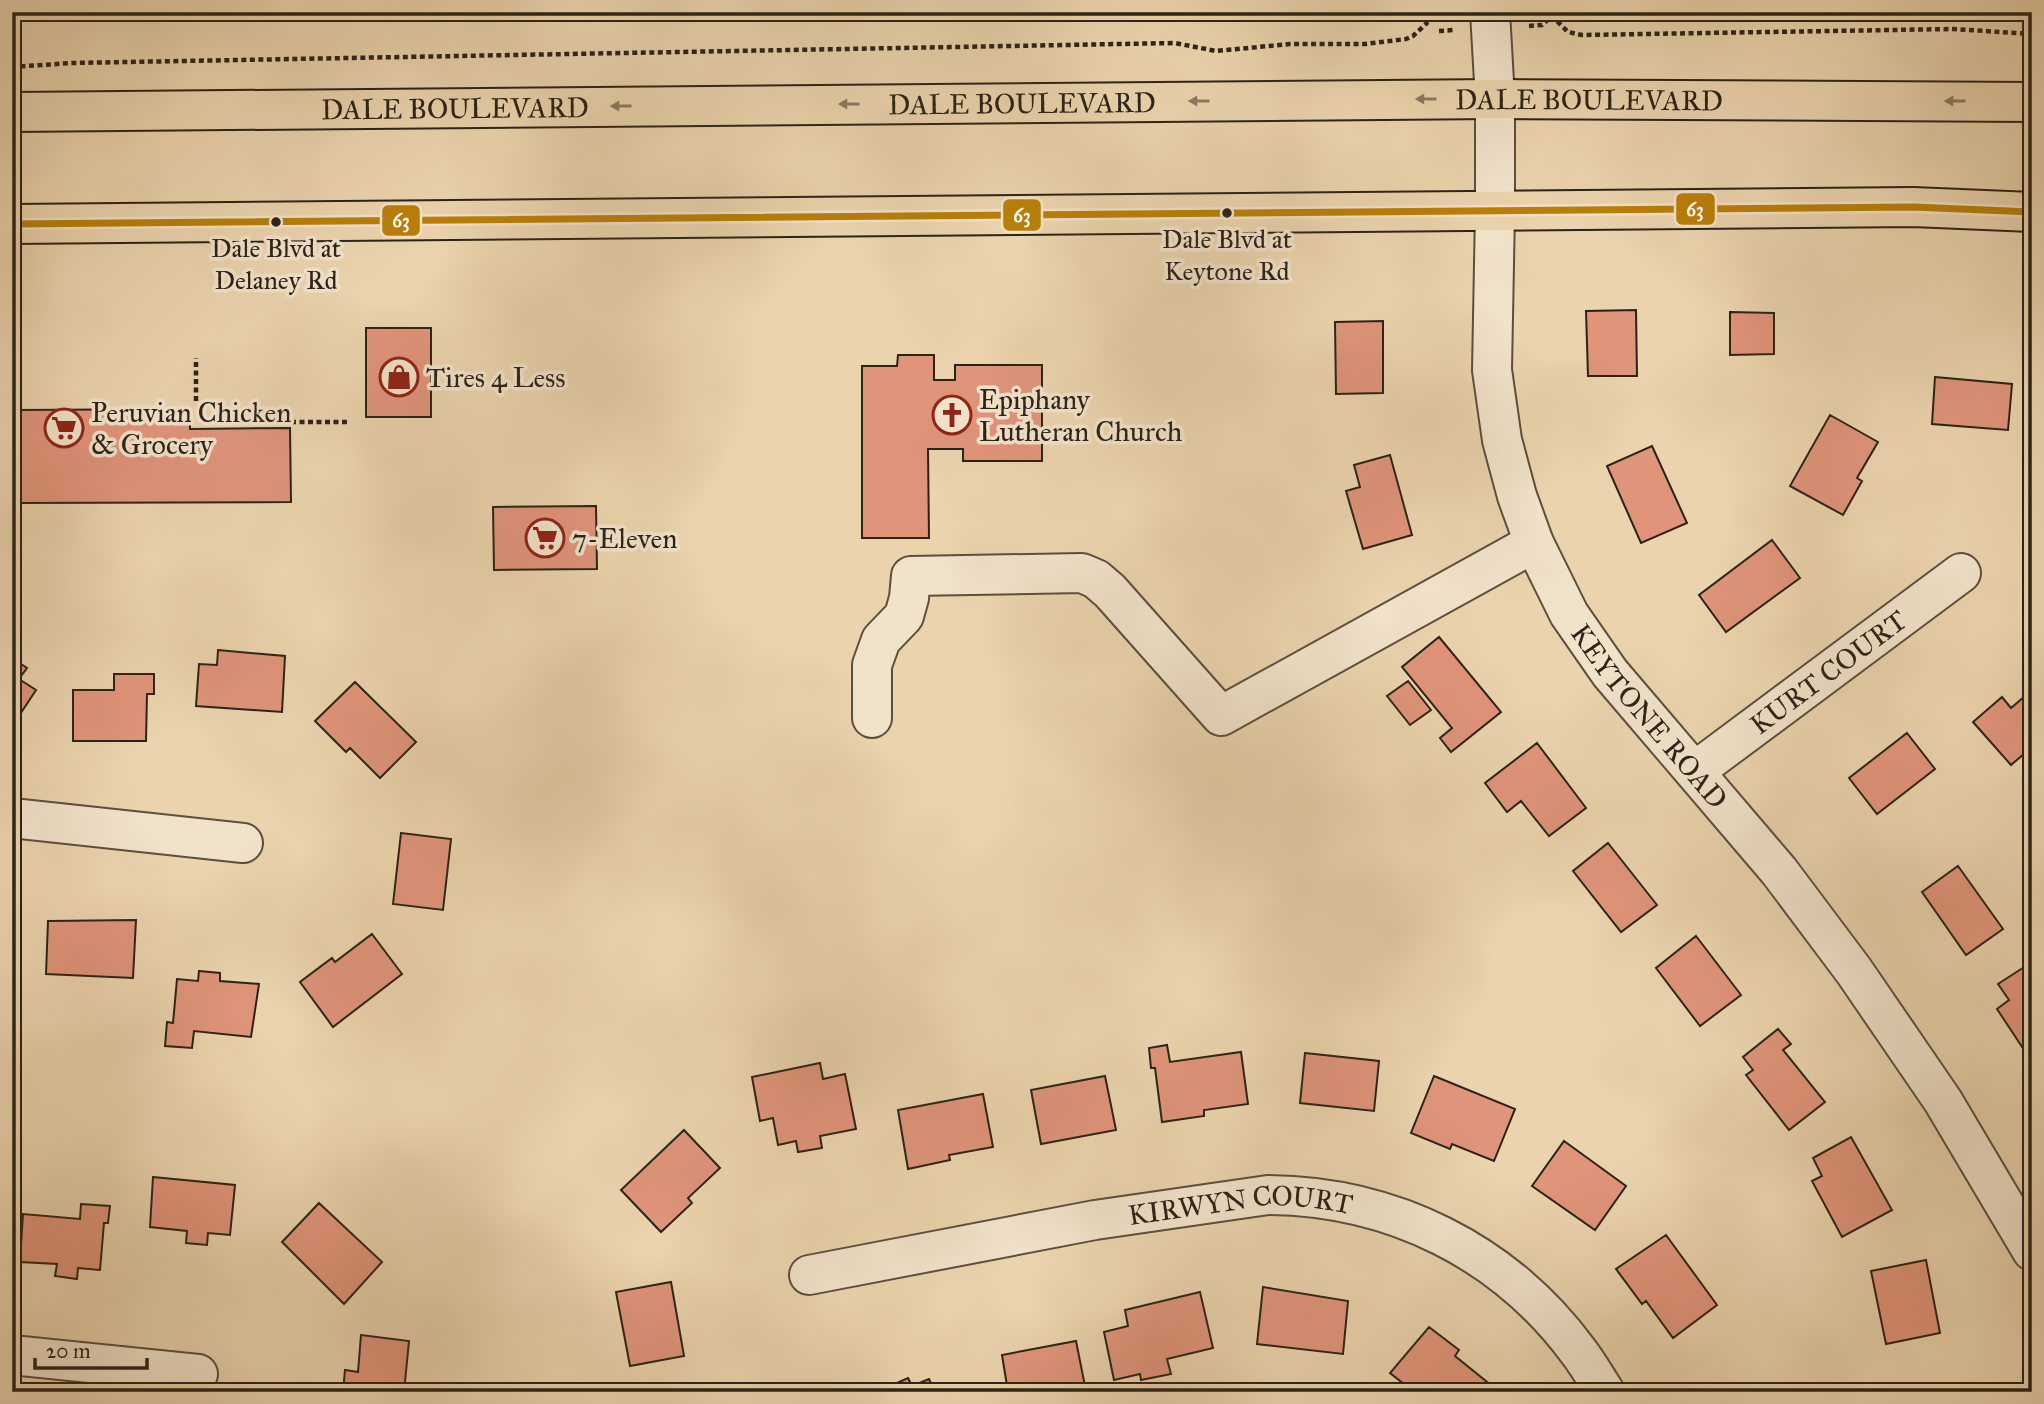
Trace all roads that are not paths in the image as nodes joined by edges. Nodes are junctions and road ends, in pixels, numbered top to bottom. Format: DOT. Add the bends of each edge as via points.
graph roads {
  1 [pos="1490,12"];
  2 [pos="1494,99"];
  3 [pos="2032,102"];
  4 [pos="12,111"];
  5 [pos="1495,211"];
  6 [pos="2032,212"];
  7 [pos="12,224"];
  8 [pos="1534,543"];
  9 [pos="1961,573"];
  10 [pos="872,718"];
  11 [pos="1695,771"];
  12 [pos="12,818"];
  13 [pos="243,842"];
  14 [pos="2032,1251"];
  15 [pos="809,1275"];
  16 [pos="12,1354"];
  17 [pos="198,1374"];
  18 [pos="1605,1392"];
  1 -- 2 [label="street, KEYTONE ROAD"];
  3 -- 2 [label="main road, DALE BOULEVARD, one-way"];
  2 -- 4 [label="main road, DALE BOULEVARD, one-way"];
  2 -- 5 [label="street, KEYTONE ROAD"];
  5 -- 6 [label="main road" via="1913,207"];
  5 -- 7 [label="main road"];
  5 -- 8 [label="street, KEYTONE ROAD" via="1492,370 1502,440"];
  8 -- 10 [label="street" via="1221,716 1096,579 1082,573 911,576 904,616 881,640 872,665"];
  8 -- 11 [label="street, KEYTONE ROAD" via="1570,614 1610,673"];
  9 -- 11 [label="street, KURT COURT"];
  11 -- 14 [label="street, KEYTONE ROAD" via="1779,871 1854,971 1942,1101"];
  12 -- 13 [label="street"];
  15 -- 18 [label="street, KIRWYN COURT" via="1094,1220 1268,1195 1350,1203 1407,1220 1461,1244 1491,1264 1538,1304"];
  16 -- 17 [label="street"];
}
